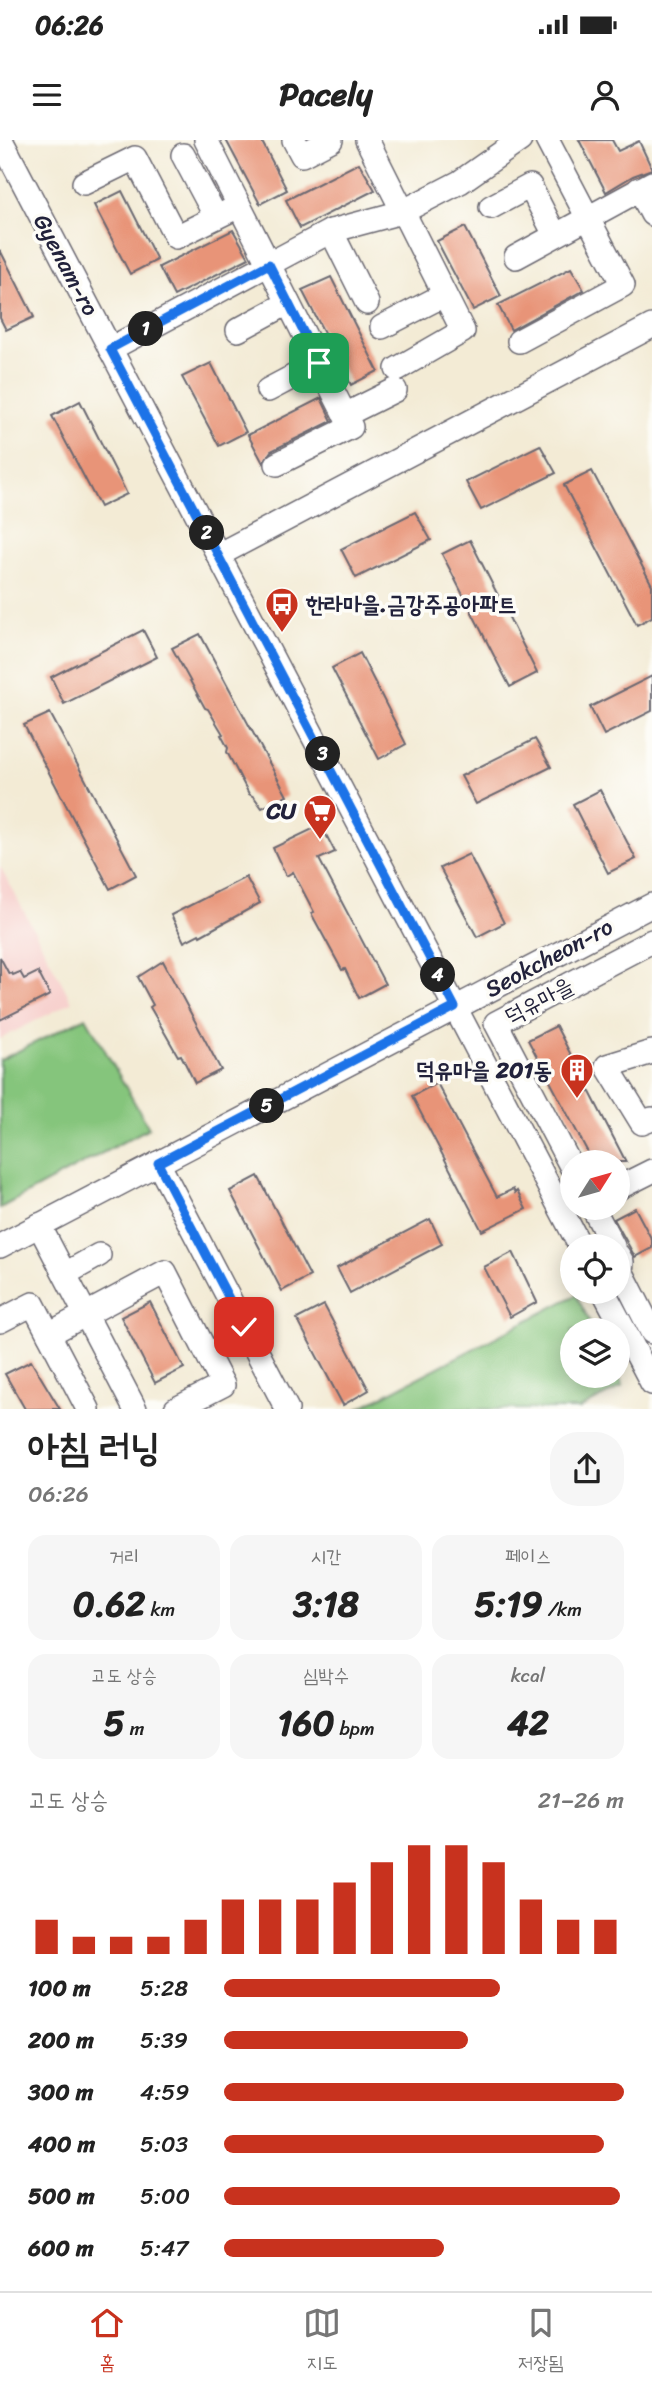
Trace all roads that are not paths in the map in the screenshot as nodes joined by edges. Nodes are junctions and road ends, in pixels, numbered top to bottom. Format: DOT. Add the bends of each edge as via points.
graph roads {
  1 [pos="1,140"];
  2 [pos="206,140"];
  3 [pos="294,140"];
  4 [pos="331,140"];
  5 [pos="367,140"];
  6 [pos="520,140"];
  7 [pos="547,140"];
  8 [pos="183,155"];
  9 [pos="84,183"];
  10 [pos="646,186"];
  11 [pos="239,206"];
  12 [pos="491,207"];
  13 [pos="401,212"];
  14 [pos="652,214"];
  15 [pos="216,217"];
  16 [pos="588,217"];
  17 [pos="331,231"];
  18 [pos="555,235"];
  19 [pos="516,257"];
  20 [pos="269,264"];
  21 [pos="444,295"];
  22 [pos="288,303"];
  23 [pos="367,303"];
  24 [pos="652,326"];
  25 [pos="382,327"];
  26 [pos="238,330"];
  27 [pos="519,341"];
  28 [pos="110,349"];
  29 [pos="319,363"];
  30 [pos="268,390"];
  31 [pos="345,415"];
  32 [pos="277,464"];
  33 [pos="218,555"];
  34 [pos="652,905"];
  35 [pos="652,941"];
  36 [pos="455,1007"];
  37 [pos="652,1052"];
  38 [pos="652,1119"];
  39 [pos="563,1150"];
  40 [pos="158,1163"];
  41 [pos="652,1171"];
  42 [pos="630,1182"];
  43 [pos="560,1189"];
  44 [pos="39,1225"];
  45 [pos="0,1246"];
  46 [pos="99,1255"];
  47 [pos="65,1274"];
  48 [pos="630,1289"];
  49 [pos="610,1304"];
  50 [pos="86,1315"];
  51 [pos="0,1321"];
  52 [pos="652,1332"];
  53 [pos="49,1334"];
  54 [pos="652,1383"];
  55 [pos="88,1409"];
  56 [pos="135,1409"];
  57 [pos="176,1409"];
  58 [pos="287,1409"];
  1 -- 28 [label="street, Gyenam-ro"];
  2 -- 11 [label="street"];
  3 -- 4 [label="street" via="302,155"];
  5 -- 13 [label="street"];
  6 -- 13 [label="street" via="460,182"];
  7 -- 16 [label="street"];
  8 -- 15 [label="street"];
  9 -- 15 [label="street" via="135,159 176,237"];
  10 -- 14 [label="street"];
  10 -- 16 [label="street"];
  11 -- 15 [label="street"];
  11 -- 20 [label="street"];
  12 -- 18 [label="street" via="530,186"];
  13 -- 17 [label="street"];
  13 -- 21 [label="street"];
  16 -- 18 [label="street"];
  16 -- 27 [label="street" via="623,285"];
  17 -- 20 [label="street"];
  17 -- 23 [label="street"];
  18 -- 19 [label="street"];
  20 -- 22 [label="street"];
  20 -- 28 [label="street"];
  21 -- 25 [label="street"];
  21 -- 31 [label="street" via="463,331"];
  22 -- 26 [label="street"];
  22 -- 29 [label="street"];
  24 -- 33 [label="street"];
  28 -- 33 [label="street, Gyenam-ro"];
  29 -- 30 [label="street"];
  29 -- 31 [label="street"];
  31 -- 32 [label="street" via="351,427"];
  33 -- 36 [label="street, Gyenam-ro"];
  34 -- 36 [label="street, Seokcheon-ro"];
  35 -- 39 [label="street, 덕유마을" via="496,1023"];
  36 -- 40 [label="street, Seokcheon-ro"];
  36 -- 43 [label="street, Gyenam-ro"];
  37 -- 38 [label="street" via="607,1066 642,1123"];
  40 -- 44 [label="street, Seokcheon-ro"];
  40 -- 58 [label="street"];
  41 -- 42 [label="street"];
  44 -- 45 [label="street, Seokcheon-ro"];
  44 -- 47 [label="street"];
  46 -- 47 [label="street"];
  47 -- 50 [label="street"];
  48 -- 52 [label="street"];
  49 -- 54 [label="street"];
  50 -- 53 [label="street"];
  50 -- 56 [label="street"];
  50 -- 57 [label="street" via="165,1272 223,1385"];
  51 -- 53 [label="street" via="33,1304"];
  53 -- 55 [label="street"];
}
